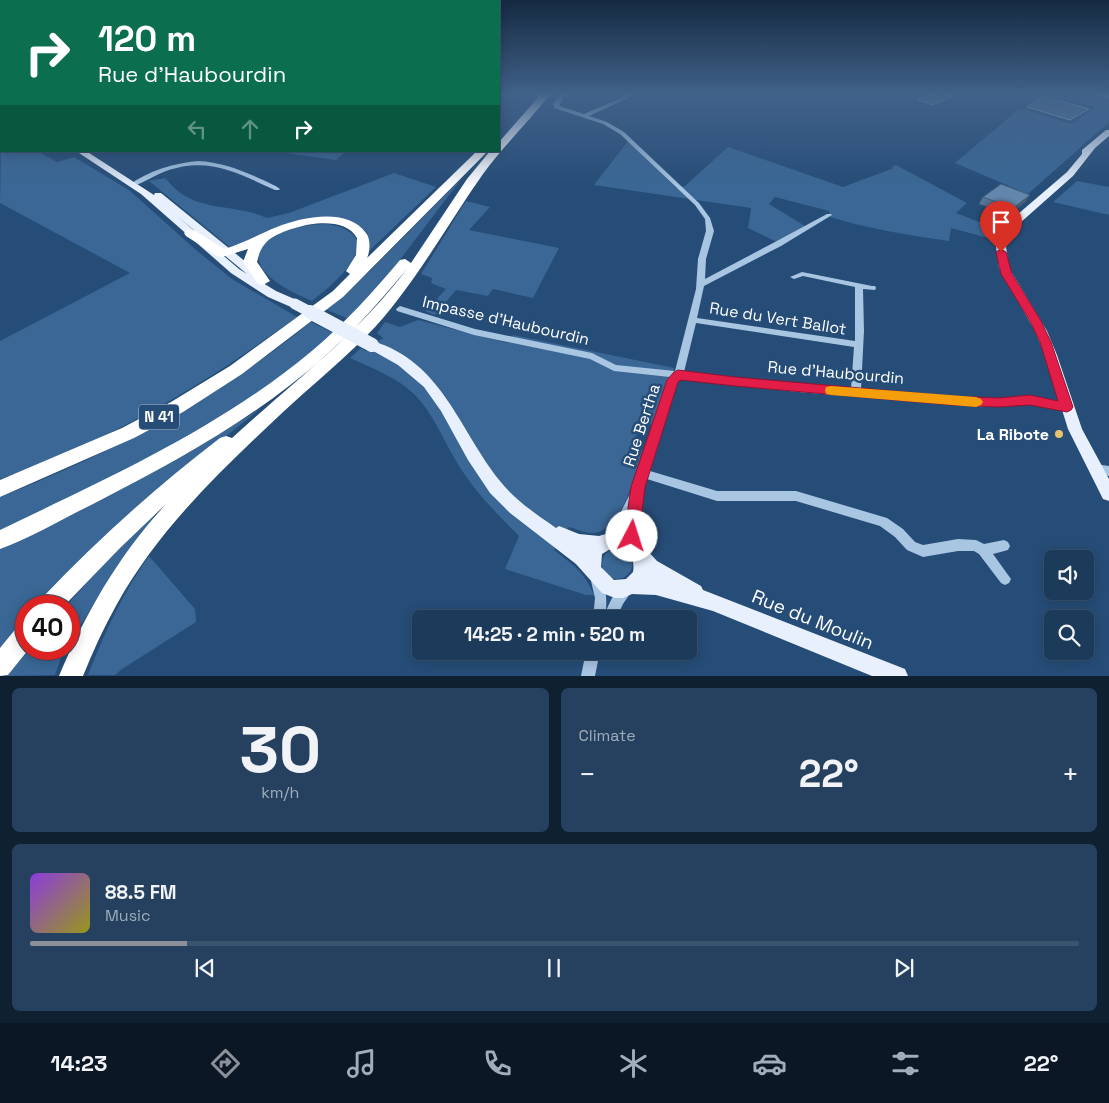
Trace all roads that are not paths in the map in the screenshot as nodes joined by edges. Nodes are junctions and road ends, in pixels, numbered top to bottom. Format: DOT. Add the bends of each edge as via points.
graph roads {
  1 [pos="519,126"];
  2 [pos="611,126"];
  3 [pos="1108,132"];
  4 [pos="500,147"];
  5 [pos="82,152"];
  6 [pos="90,152"];
  7 [pos="482,152"];
  8 [pos="495,152"];
  9 [pos="478,173"];
  10 [pos="136,184"];
  11 [pos="276,189"];
  12 [pos="829,214"];
  13 [pos="191,230"];
  14 [pos="278,230"];
  15 [pos="226,253"];
  16 [pos="794,277"];
  17 [pos="263,281"];
  18 [pos="701,284"];
  19 [pos="859,285"];
  20 [pos="872,288"];
  21 [pos="295,304"];
  22 [pos="400,309"];
  23 [pos="304,320"];
  24 [pos="692,320"];
  25 [pos="859,345"];
  26 [pos="603,362"];
  27 [pos="678,375"];
  28 [pos="301,386"];
  29 [pos="856,392"];
  30 [pos="1067,407"];
  31 [pos="1102,470"];
  32 [pos="643,473"];
  33 [pos="638,487"];
  34 [pos="0,489"];
  35 [pos="1109,494"];
  36 [pos="542,527"];
  37 [pos="0,540"];
  38 [pos="604,542"];
  39 [pos="1004,546"];
  40 [pos="983,550"];
  41 [pos="638,552"];
  42 [pos="593,573"];
  43 [pos="1005,579"];
  44 [pos="630,585"];
  45 [pos="60,595"];
  46 [pos="712,602"];
  47 [pos="600,610"];
  48 [pos="614,610"];
  49 [pos="15,648"];
  50 [pos="593,660"];
  51 [pos="0,667"];
  52 [pos="589,673"];
  53 [pos="71,676"];
  54 [pos="898,676"];
  1 -- 4 [label="highway"];
  2 -- 18 [label="street, Rue Bertha" via="659,168 710,222 702,259"];
  3 -- 30 [label="main road" via="1075,160 1004,234 1001,247 1002,262 1011,282 1051,355"];
  5 -- 10 [label="main road"];
  6 -- 10 [label="main road"];
  7 -- 23 [label="highway, N 41" via="343,289"];
  8 -- 9 [label="highway, N 41"];
  9 -- 28 [label="highway" via="386,305 354,339"];
  9 -- 37 [label="highway, N 41" via="372,303 281,385 242,413 182,448"];
  10 -- 11 [label="street" via="174,166 207,162 220,164"];
  10 -- 13 [label="main road"];
  12 -- 18 [label="street"];
  13 -- 15 [label="highway" via="220,253"];
  13 -- 21 [label="main road" via="245,278"];
  14 -- 15 [label="highway"];
  14 -- 17 [label="highway" via="260,241 251,258 252,268"];
  14 -- 23 [label="highway" via="301,222 332,220 354,227 363,238 364,249 356,267"];
  15 -- 17 [label="main road"];
  16 -- 19 [label="street" via="802,274"];
  17 -- 21 [label="main road"];
  18 -- 24 [label="street, Rue Bertha"];
  19 -- 20 [label="street"];
  19 -- 25 [label="street"];
  21 -- 36 [label="main road, bridge" via="402,360 429,384 496,487 517,510"];
  22 -- 26 [label="street, Impasse d'Haubourdin" via="474,332 592,356"];
  23 -- 34 [label="highway, N 41" via="224,378 160,416 96,448"];
  24 -- 25 [label="street, Rue du Vert Ballot"];
  24 -- 27 [label="street, Rue Bertha"];
  25 -- 29 [label="street"];
  26 -- 27 [label="street, Rue d'Haubourdin" via="614,368"];
  27 -- 29 [label="street, Rue d'Haubourdin"];
  27 -- 32 [label="street, Rue Bertha" via="673,380"];
  28 -- 45 [label="highway" via="141,512"];
  28 -- 53 [label="highway" via="209,471 157,526 105,600"];
  29 -- 30 [label="street, Rue d'Haubourdin" via="987,403 1030,400"];
  30 -- 31 [label="main road" via="1075,429"];
  31 -- 35 [label="main road"];
  32 -- 33 [label="street, Rue Bertha"];
  32 -- 40 [label="street" via="717,496 796,496 883,522 900,533 911,546 923,551 969,545"];
  33 -- 38 [label="street, Rue Bertha" via="618,527"];
  33 -- 41 [label="street, Rue Bertha" via="632,531"];
  36 -- 38 [label="main road" via="579,542"];
  36 -- 42 [label="main road" via="582,558"];
  38 -- 41 [label="main road" via="622,540"];
  38 -- 42 [label="main road" via="592,554"];
  39 -- 40 [label="street"];
  40 -- 43 [label="street"];
  41 -- 44 [label="main road" via="642,571"];
  41 -- 46 [label="main road, Rue du Moulin" via="651,567"];
  42 -- 44 [label="main road" via="612,588"];
  42 -- 47 [label="street" via="601,598"];
  44 -- 46 [label="main road, Rue du Moulin" via="656,586"];
  44 -- 48 [label="street"];
  46 -- 54 [label="main road, Rue du Moulin"];
  49 -- 51 [label="highway"];
  50 -- 52 [label="street"];
}
